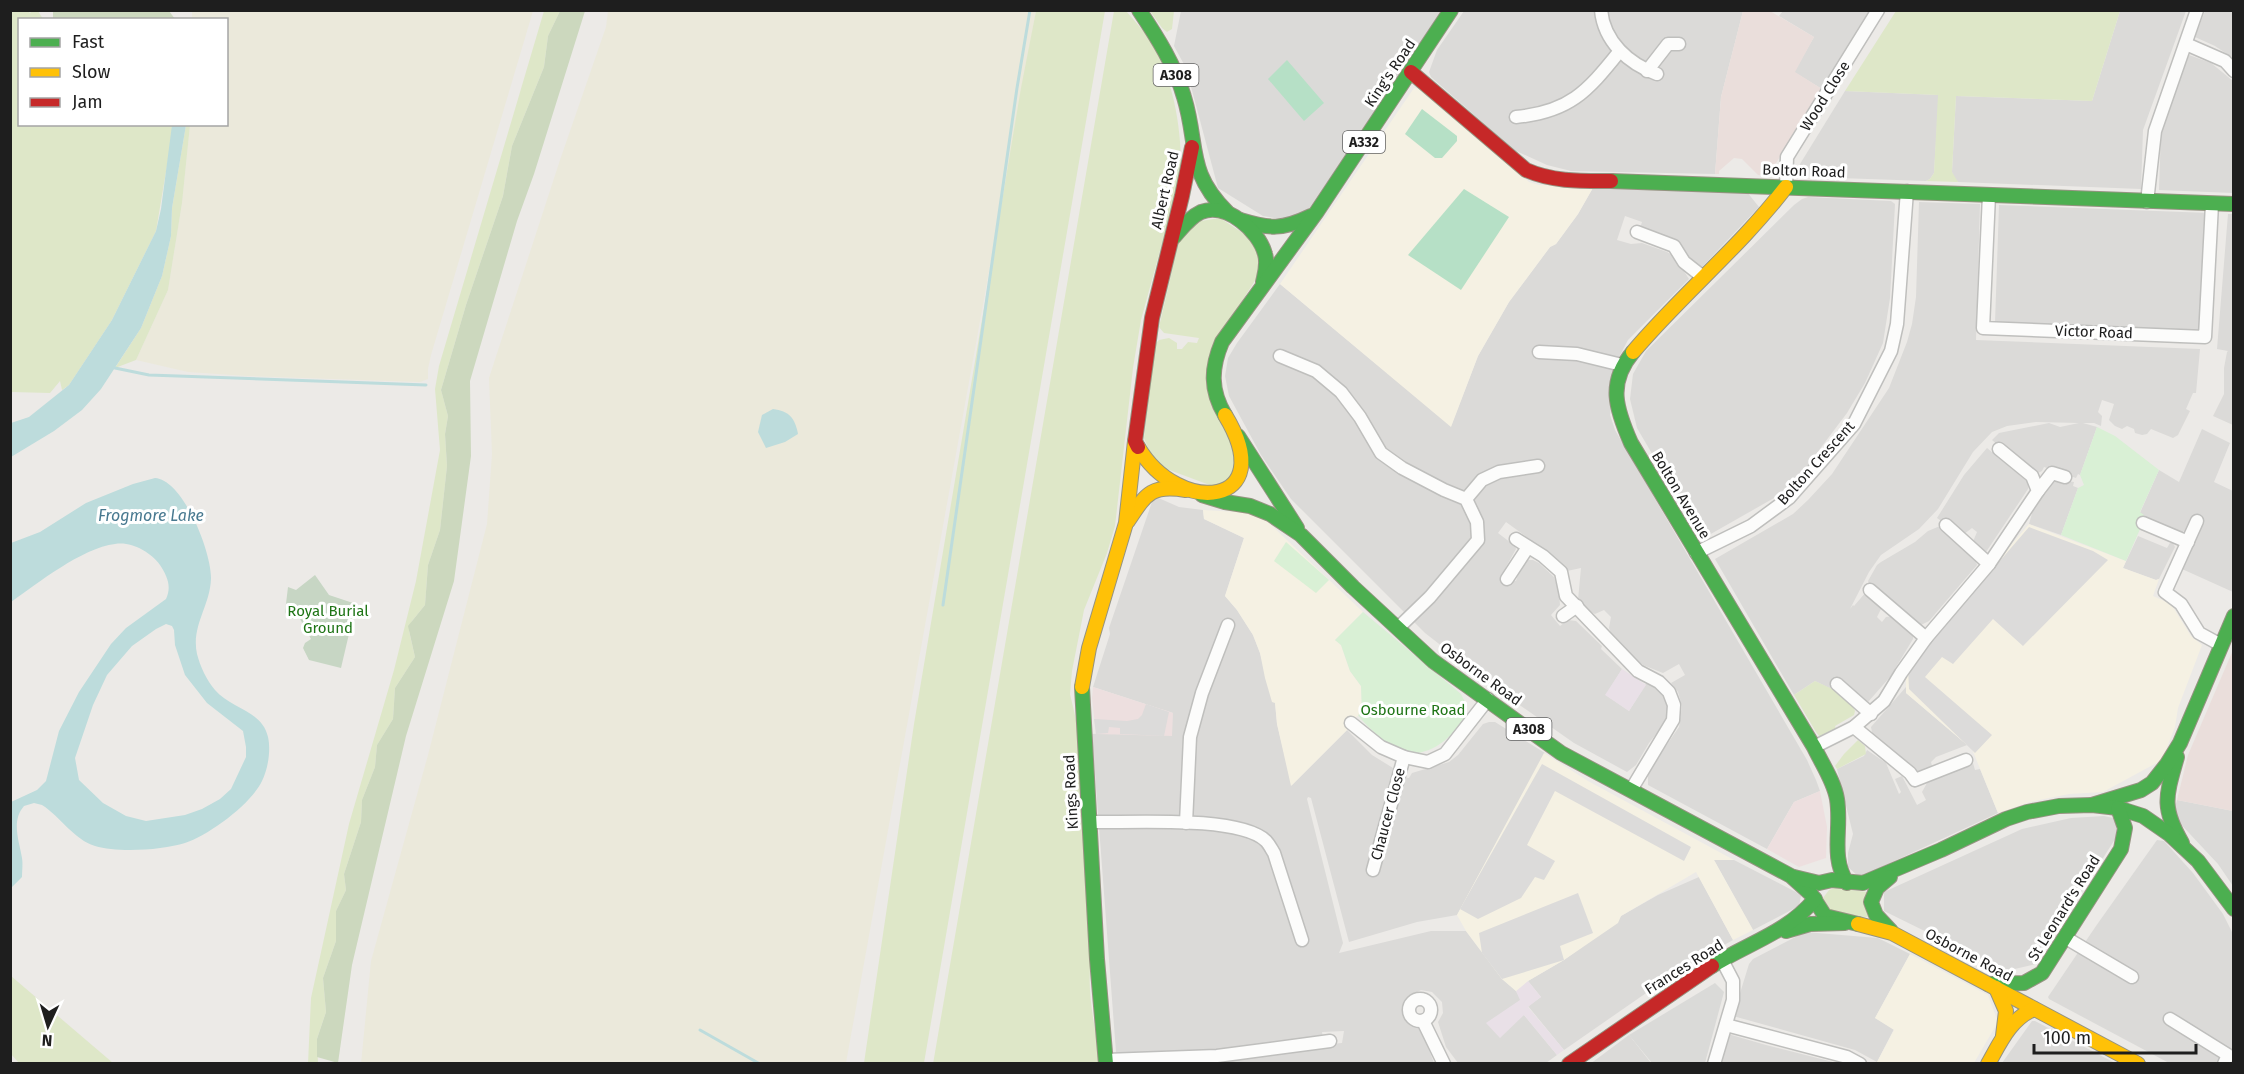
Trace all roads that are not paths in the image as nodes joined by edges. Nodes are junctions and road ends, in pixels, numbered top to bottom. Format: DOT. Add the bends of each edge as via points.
graph roads {
  1 [pos="1139,10"];
  2 [pos="1451,10"];
  3 [pos="1601,10"];
  4 [pos="1878,10"];
  5 [pos="2197,10"];
  6 [pos="1679,44"];
  7 [pos="2186,44"];
  8 [pos="1619,52"];
  9 [pos="2234,71"];
  10 [pos="1411,72"];
  11 [pos="1516,117"];
  12 [pos="1192,147"];
  13 [pos="1786,187"];
  14 [pos="1907,191"];
  15 [pos="1989,195"];
  16 [pos="2147,202"];
  17 [pos="2212,204"];
  18 [pos="2234,204"];
  19 [pos="1227,212"];
  20 [pos="1316,213"];
  21 [pos="1240,220"];
  22 [pos="1637,232"];
  23 [pos="1170,241"];
  24 [pos="1703,276"];
  25 [pos="1263,284"];
  26 [pos="1539,352"];
  27 [pos="1280,356"];
  28 [pos="1622,365"];
  29 [pos="1235,432"];
  30 [pos="1135,441"];
  31 [pos="1999,449"];
  32 [pos="1538,466"];
  33 [pos="2065,477"];
  34 [pos="1187,490"];
  35 [pos="2038,491"];
  36 [pos="1202,495"];
  37 [pos="1466,499"];
  38 [pos="2197,521"];
  39 [pos="2144,523"];
  40 [pos="1126,524"];
  41 [pos="1946,525"];
  42 [pos="1301,535"];
  43 [pos="1516,539"];
  44 [pos="2188,542"];
  45 [pos="1528,547"];
  46 [pos="1696,553"];
  47 [pos="1989,564"];
  48 [pos="1507,579"];
  49 [pos="1870,590"];
  50 [pos="1576,606"];
  51 [pos="1563,616"];
  52 [pos="2234,616"];
  53 [pos="1228,625"];
  54 [pos="1398,628"];
  55 [pos="1926,638"];
  56 [pos="2221,645"];
  57 [pos="1837,684"];
  58 [pos="1488,699"];
  59 [pos="1871,714"];
  60 [pos="1351,723"];
  61 [pos="1854,727"];
  62 [pos="2180,743"];
  63 [pos="1814,747"];
  64 [pos="1404,757"];
  65 [pos="1966,760"];
  66 [pos="1631,790"];
  67 [pos="2092,805"];
  68 [pos="2118,808"];
  69 [pos="1089,822"];
  70 [pos="1186,823"];
  71 [pos="2184,847"];
  72 [pos="1837,852"];
  73 [pos="1906,866"];
  74 [pos="1373,870"];
  75 [pos="1791,876"];
  76 [pos="1824,882"];
  77 [pos="1847,883"];
  78 [pos="1815,899"];
  79 [pos="2234,909"];
  80 [pos="1848,923"];
  81 [pos="1892,933"];
  82 [pos="1773,935"];
  83 [pos="2066,938"];
  84 [pos="1302,940"];
  85 [pos="1722,960"];
  86 [pos="2132,977"];
  87 [pos="1992,986"];
  88 [pos="2034,1009"];
  89 [pos="2170,1019"];
  90 [pos="1423,1021"];
  91 [pos="1726,1025"];
  92 [pos="2001,1040"];
  93 [pos="1330,1041"];
  94 [pos="1106,1062"];
  95 [pos="1444,1064"];
  96 [pos="1569,1064"];
  97 [pos="1714,1064"];
  98 [pos="1860,1064"];
  99 [pos="1988,1064"];
  100 [pos="2138,1064"];
  101 [pos="2224,1064"];
  1 -- 12 [label="main road, Albert Road / A308" via="1175,73 1188,110"];
  2 -- 10 [label="main road, King's Road / A332"];
  3 -- 8 [label="street"];
  4 -- 13 [label="street, Wood Close" via="1787,157"];
  5 -- 7 [label="street"];
  6 -- 8 [label="street" via="1668,44 1652,72"];
  7 -- 9 [label="street" via="2224,61"];
  7 -- 16 [label="street" via="2155,131"];
  8 -- 11 [label="street" via="1597,80 1570,103 1540,114"];
  10 -- 13 [label="main road, Bolton Road" via="1526,170 1539,176 1560,180"];
  10 -- 20 [label="main road, King's Road / A332"];
  12 -- 19 [label="main road, Albert Road / A308" via="1209,194"];
  12 -- 23 [label="main road, Albert Road / A308" via="1187,183"];
  13 -- 14 [label="main road, Bolton Road"];
  13 -- 24 [label="main road, Bolton Avenue" via="1763,217"];
  14 -- 15 [label="main road, Bolton Road"];
  14 -- 46 [label="street, Bolton Crescent" via="1897,324 1891,351 1854,424 1789,498 1751,526"];
  15 -- 16 [label="main road, Bolton Road"];
  15 -- 17 [label="street, Victor Road" via="1983,328 2030,330 2205,337"];
  16 -- 17 [label="main road, Bolton Road"];
  17 -- 18 [label="main road, Bolton Road"];
  19 -- 21 [label="main road, Albert Road"];
  19 -- 23 [label="main road" via="1195,213"];
  20 -- 21 [label="main road, King's Road / A332" via="1278,229"];
  20 -- 25 [label="main road, King's Road / A332"];
  21 -- 25 [label="main road" via="1259,241 1267,258"];
  22 -- 24 [label="street" via="1674,246 1684,262"];
  23 -- 30 [label="main road, Albert Road" via="1145,350"];
  24 -- 28 [label="main road, Bolton Avenue"];
  25 -- 29 [label="main road, King's Road" via="1222,342 1216,357 1214,392"];
  26 -- 28 [label="street" via="1577,354"];
  27 -- 37 [label="street" via="1316,371 1341,392 1381,453 1402,468"];
  28 -- 46 [label="main road, Bolton Avenue" via="1616,401 1620,418"];
  29 -- 36 [label="main road" via="1241,468 1238,478 1222,492"];
  29 -- 42 [label="main road, Osborne Road / A308"];
  30 -- 34 [label="main road" via="1148,463"];
  30 -- 40 [label="main road, Kings Road"];
  31 -- 35 [label="street" via="2031,476"];
  32 -- 37 [label="street" via="1490,476"];
  33 -- 35 [label="street" via="2052,473"];
  34 -- 36 [label="main road, Osborne Road"];
  34 -- 40 [label="main road, Kings Road" via="1167,486 1153,489"];
  35 -- 47 [label="street"];
  36 -- 42 [label="main road, Osborne Road / A308" via="1270,514"];
  37 -- 54 [label="street" via="1477,522 1478,540"];
  38 -- 44 [label="street"];
  39 -- 44 [label="street"];
  40 -- 69 [label="main road, Kings Road" via="1089,648 1082,689"];
  41 -- 47 [label="street"];
  42 -- 54 [label="main road, Osborne Road / A308"];
  43 -- 45 [label="street"];
  44 -- 56 [label="street" via="2165,592 2181,604 2199,633"];
  45 -- 48 [label="street"];
  45 -- 50 [label="street" via="1561,572 1566,596"];
  46 -- 63 [label="main road, Bolton Avenue"];
  47 -- 55 [label="street"];
  49 -- 55 [label="street"];
  50 -- 51 [label="street"];
  50 -- 66 [label="street" via="1600,623 1638,671 1670,692 1674,705 1673,720"];
  52 -- 56 [label="main road"];
  53 -- 70 [label="street" via="1190,737"];
  54 -- 58 [label="main road, Osborne Road / A308" via="1433,661"];
  55 -- 59 [label="street"];
  56 -- 62 [label="main road"];
  57 -- 59 [label="street"];
  58 -- 64 [label="street, Chaucer Close" via="1445,754 1428,762"];
  58 -- 66 [label="main road, Osborne Road / A308" via="1562,753"];
  59 -- 61 [label="street"];
  60 -- 64 [label="street, Chaucer Close" via="1381,747"];
  61 -- 63 [label="street"];
  61 -- 65 [label="street" via="1915,780"];
  62 -- 67 [label="main road" via="2152,783"];
  62 -- 71 [label="main road" via="2166,813"];
  63 -- 72 [label="main road, Bolton Avenue" via="1838,799"];
  64 -- 74 [label="street, Chaucer Close"];
  66 -- 75 [label="main road, Osborne Road / A308"];
  67 -- 68 [label="main road, A308"];
  67 -- 73 [label="main road, A308" via="2059,806 2016,816"];
  68 -- 71 [label="main road, A308" via="2143,816"];
  68 -- 83 [label="main road, St Leonard's Road" via="2126,824 2121,849"];
  69 -- 70 [label="street"];
  69 -- 94 [label="main road, Kings Road"];
  70 -- 84 [label="street" via="1206,822 1242,830 1266,841 1274,853"];
  71 -- 79 [label="main road, A308"];
  72 -- 76 [label="main road, Bolton Avenue"];
  72 -- 77 [label="main road, Bolton Avenue" via="1839,869"];
  73 -- 77 [label="main road, A308" via="1863,883"];
  73 -- 81 [label="main road" via="1882,883 1872,898 1873,912"];
  75 -- 76 [label="main road, Osborne Road / A308"];
  75 -- 78 [label="main road, Osborne Road / A308"];
  76 -- 77 [label="main road, A308"];
  76 -- 78 [label="main road, Bolton Avenue"];
  78 -- 80 [label="main road, Osborne Road / A308" via="1825,916"];
  78 -- 82 [label="main road, Frances Road" via="1802,915"];
  80 -- 81 [label="main road, Osborne Road / A308"];
  80 -- 82 [label="main road" via="1810,924"];
  81 -- 87 [label="main road, Osborne Road / A308"];
  82 -- 85 [label="main road, Frances Road"];
  83 -- 86 [label="street"];
  83 -- 87 [label="main road, St Leonard's Road" via="2043,973 2032,982"];
  85 -- 91 [label="street" via="1733,981"];
  85 -- 96 [label="main road, Frances Road"];
  87 -- 88 [label="main road, Osborne Road / A308"];
  87 -- 92 [label="main road" via="2007,1013"];
  88 -- 92 [label="main road" via="2022,1015"];
  88 -- 100 [label="main road, Osborne Road / A308"];
  89 -- 101 [label="street" via="2228,1055"];
  90 -- 95 [label="street"];
  91 -- 97 [label="street"];
  91 -- 98 [label="street" via="1847,1057"];
  92 -- 99 [label="main road"];
  93 -- 94 [label="street" via="1217,1056"];
}
